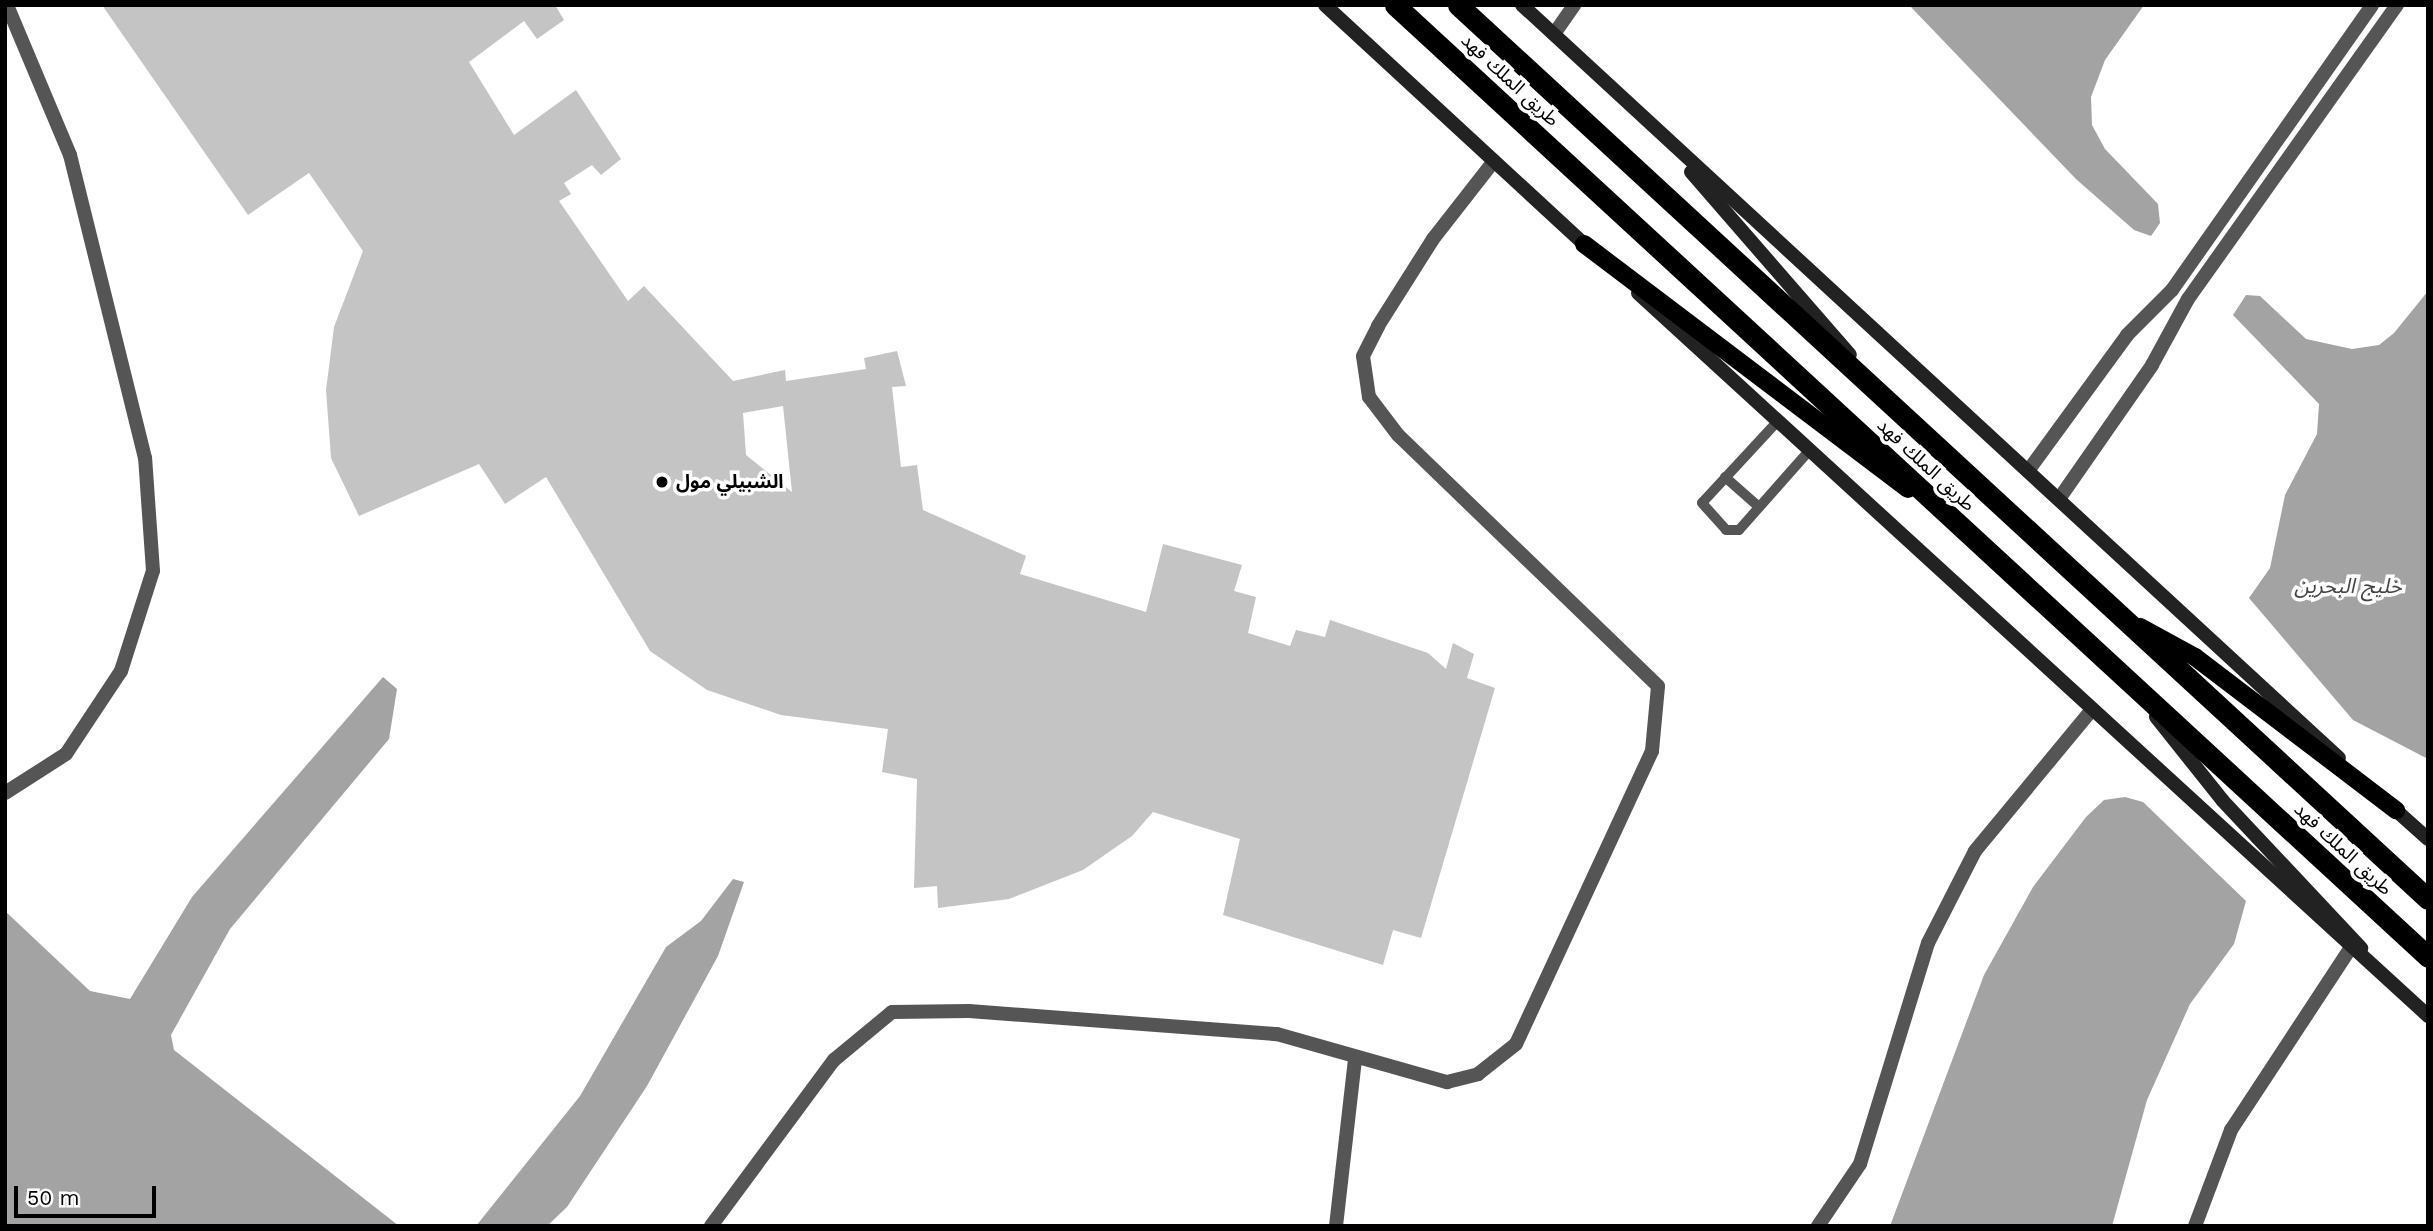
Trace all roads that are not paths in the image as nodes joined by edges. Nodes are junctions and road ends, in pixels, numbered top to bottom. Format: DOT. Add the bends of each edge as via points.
graph roads {
  1 [pos="8,5"];
  2 [pos="1325,5"];
  3 [pos="1395,5"];
  4 [pos="1458,5"];
  5 [pos="1574,5"];
  6 [pos="2372,5"];
  7 [pos="2397,5"];
  8 [pos="1524,6"];
  9 [pos="1554,34"];
  10 [pos="1630,105"];
  11 [pos="1494,161"];
  12 [pos="1584,244"];
  13 [pos="1881,395"];
  14 [pos="1777,422"];
  15 [pos="1809,451"];
  16 [pos="2028,471"];
  17 [pos="1725,477"];
  18 [pos="2059,499"];
  19 [pos="1759,507"];
  20 [pos="1969,535"];
  21 [pos="2122,617"];
  22 [pos="2127,680"];
  23 [pos="2091,711"];
  24 [pos="5,793"];
  25 [pos="2396,810"];
  26 [pos="2428,839"];
  27 [pos="2428,899"];
  28 [pos="2350,949"];
  29 [pos="2428,957"];
  30 [pos="2403,993"];
  31 [pos="2428,1016"];
  32 [pos="1355,1058"];
  33 [pos="711,1226"];
  34 [pos="1336,1226"];
  35 [pos="1818,1226"];
  36 [pos="2195,1226"];
  1 -- 24 [label="street" via="70,155 145,458 153,571 121,671 66,754"];
  2 -- 11 [label="main road"];
  3 -- 20 [label="highway, طريق الملك فهد"];
  4 -- 13 [label="highway, طريق الملك فهد"];
  5 -- 9 [label="street"];
  6 -- 16 [label="street" via="2172,290 2127,335"];
  7 -- 18 [label="street" via="2188,299 2152,365"];
  8 -- 9 [label="main road"];
  9 -- 10 [label="main road"];
  10 -- 13 [label="main road" via="1803,295"];
  10 -- 16 [label="main road"];
  11 -- 12 [label="main road"];
  11 -- 32 [label="street" via="1433,239 1378,326 1363,356 1369,397 1398,435 1658,686 1652,751 1516,1044 1478,1074 1447,1082"];
  12 -- 14 [label="main road"];
  12 -- 20 [label="main road"];
  13 -- 21 [label="highway, طريق الملك فهد"];
  14 -- 15 [label="main road"];
  14 -- 17 [label="lane"];
  15 -- 19 [label="lane"];
  15 -- 23 [label="main road"];
  16 -- 18 [label="main road"];
  17 -- 19 [label="lane"];
  17 -- 19 [label="lane" via="1702,503 1726,530 1739,530"];
  18 -- 25 [label="main road"];
  20 -- 22 [label="highway, طريق الملك فهد"];
  21 -- 25 [label="main road" via="2195,657"];
  21 -- 27 [label="highway, طريق الملك فهد"];
  22 -- 29 [label="highway, طريق الملك فهد"];
  22 -- 30 [label="main road" via="2224,801"];
  23 -- 28 [label="main road"];
  23 -- 35 [label="street" via="1975,851 1928,943 1860,1164"];
  25 -- 26 [label="main road"];
  28 -- 30 [label="main road"];
  28 -- 36 [label="street" via="2231,1130"];
  30 -- 31 [label="main road"];
  32 -- 33 [label="street" via="1277,1034 969,1011 892,1012 834,1059"];
  32 -- 34 [label="street"];
}
